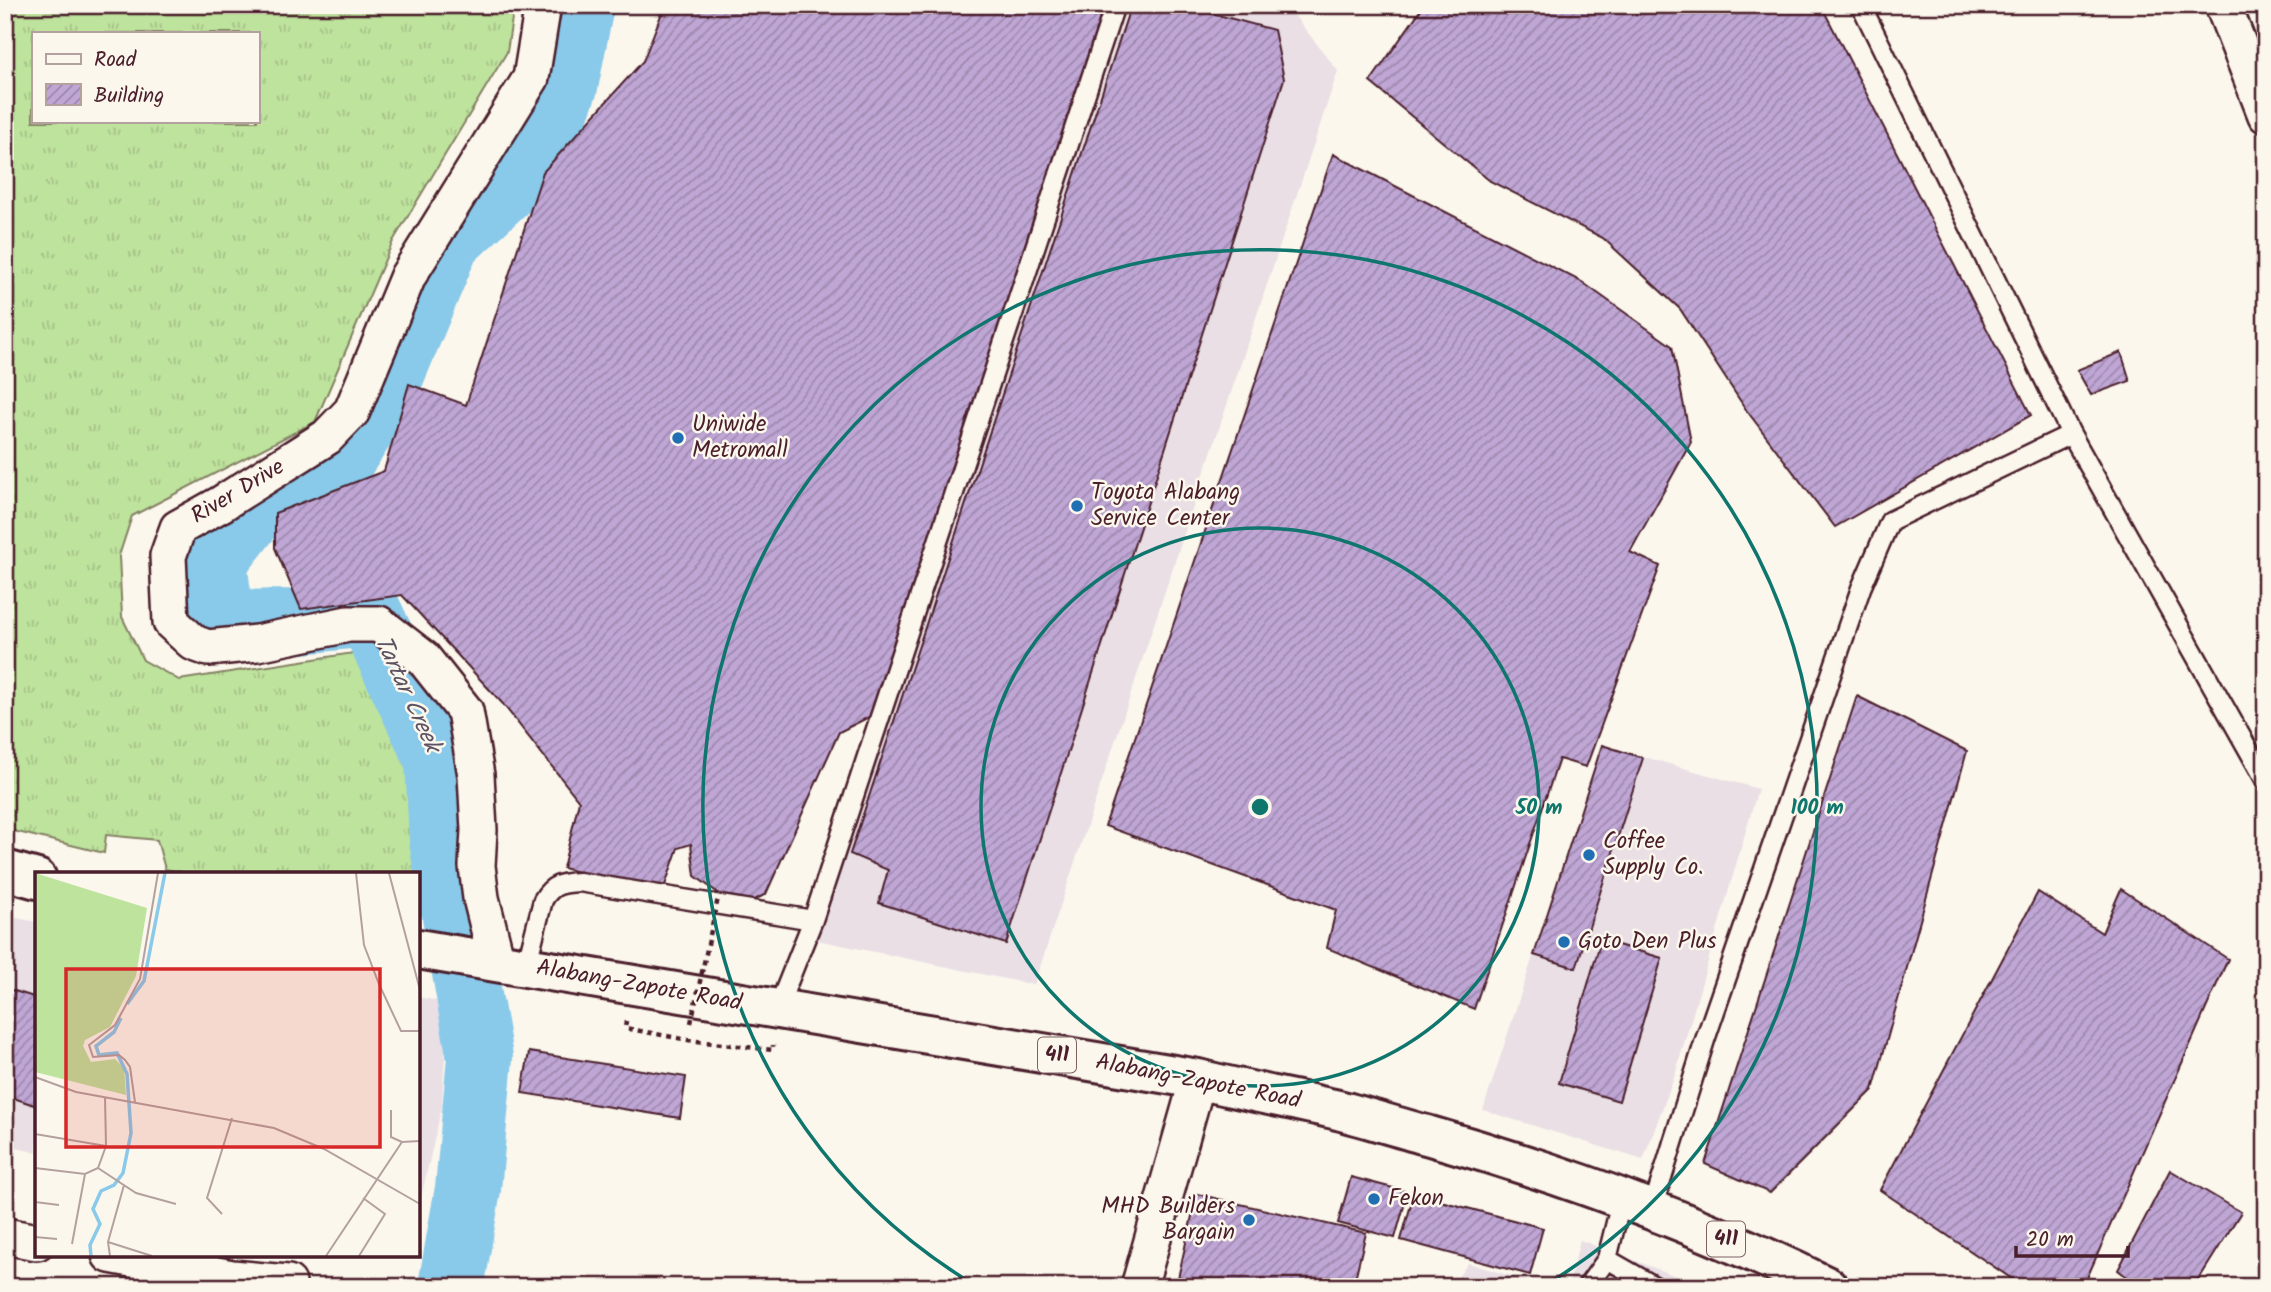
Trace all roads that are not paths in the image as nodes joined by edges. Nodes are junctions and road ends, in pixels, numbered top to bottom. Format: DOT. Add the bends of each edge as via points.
graph roads {
  1 [pos="543,5"];
  2 [pos="1115,5"];
  3 [pos="1861,5"];
  4 [pos="2223,5"];
  5 [pos="2266,115"];
  6 [pos="2071,434"];
  7 [pos="2264,774"];
  8 [pos="5,870"];
  9 [pos="35,878"];
  10 [pos="813,919"];
  11 [pos="420,949"];
  12 [pos="502,963"];
  13 [pos="776,1010"];
  14 [pos="1198,1079"];
  15 [pos="1637,1204"];
  16 [pos="5,1236"];
  17 [pos="35,1242"];
  18 [pos="121,1257"];
  19 [pos="1607,1259"];
  20 [pos="288,1275"];
  21 [pos="1139,1287"];
  22 [pos="1587,1287"];
  23 [pos="1656,1287"];
  24 [pos="1828,1287"];
  1 -- 12 [label="street, River Drive" via="531,78 408,276 352,411 327,437 178,528 168,556 171,622 194,643 208,648 257,643 348,624 379,624 423,658 465,710 476,775 481,898"];
  2 -- 10 [label="lane"];
  3 -- 6 [label="lane"];
  4 -- 5 [label="street"];
  6 -- 7 [label="lane"];
  6 -- 15 [label="lane" via="1890,521 1861,588 1727,975"];
  8 -- 9 [label="highway"];
  10 -- 12 [label="lane" via="579,882 559,883 549,890"];
  10 -- 13 [label="lane"];
  11 -- 12 [label="highway, Alabang-Zapote Road / 411"];
  12 -- 13 [label="highway, Alabang-Zapote Road / 411"];
  13 -- 14 [label="highway, Alabang-Zapote Road / 411"];
  14 -- 15 [label="highway, Alabang-Zapote Road / 411" via="1353,1114 1500,1156"];
  14 -- 21 [label="street"];
  15 -- 19 [label="lane"];
  15 -- 24 [label="highway, Alabang-Zapote Road / 411" via="1757,1252"];
  16 -- 17 [label="street"];
  18 -- 20 [label="street" via="232,1278"];
  19 -- 22 [label="lane"];
  19 -- 23 [label="lane"];
}
